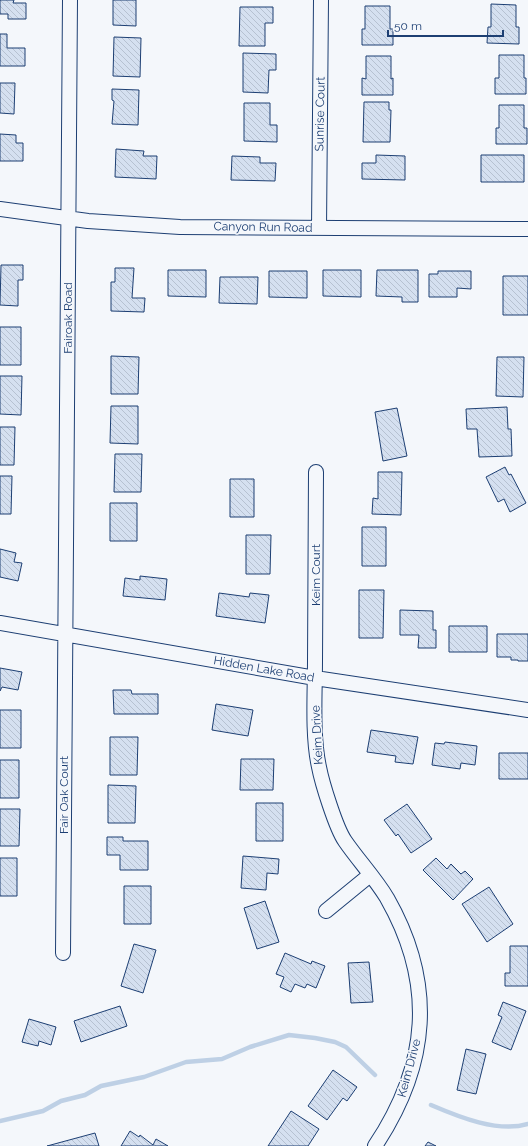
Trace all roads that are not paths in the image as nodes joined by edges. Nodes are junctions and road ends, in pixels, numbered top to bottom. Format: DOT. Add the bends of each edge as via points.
graph roads {
  1 [pos="70,0"];
  2 [pos="321,0"];
  3 [pos="0,209"];
  4 [pos="69,220"];
  5 [pos="319,228"];
  6 [pos="528,229"];
  7 [pos="316,472"];
  8 [pos="0,623"];
  9 [pos="66,636"];
  10 [pos="315,678"];
  11 [pos="528,710"];
  12 [pos="370,875"];
  13 [pos="326,911"];
  14 [pos="63,953"];
  15 [pos="375,1146"];
  1 -- 4 [label="street, Fairoak Road"];
  2 -- 5 [label="street, Sunrise Court"];
  3 -- 4 [label="street, Canyon Run Road"];
  4 -- 5 [label="street, Canyon Run Road" via="180,227"];
  4 -- 9 [label="street, Fairoak Road"];
  5 -- 6 [label="street, Canyon Run Road"];
  7 -- 10 [label="street, Keim Court"];
  8 -- 9 [label="street, Hidden Lake Road"];
  9 -- 10 [label="street, Hidden Lake Road"];
  9 -- 14 [label="street, Fair Oak Court"];
  10 -- 11 [label="street, Hidden Lake Road"];
  10 -- 12 [label="street, Keim Drive" via="316,744 320,773 343,839"];
  12 -- 13 [label="street"];
  12 -- 15 [label="street, Keim Drive" via="393,910 413,957 420,1002 416,1052 404,1093 392,1120"];
}
